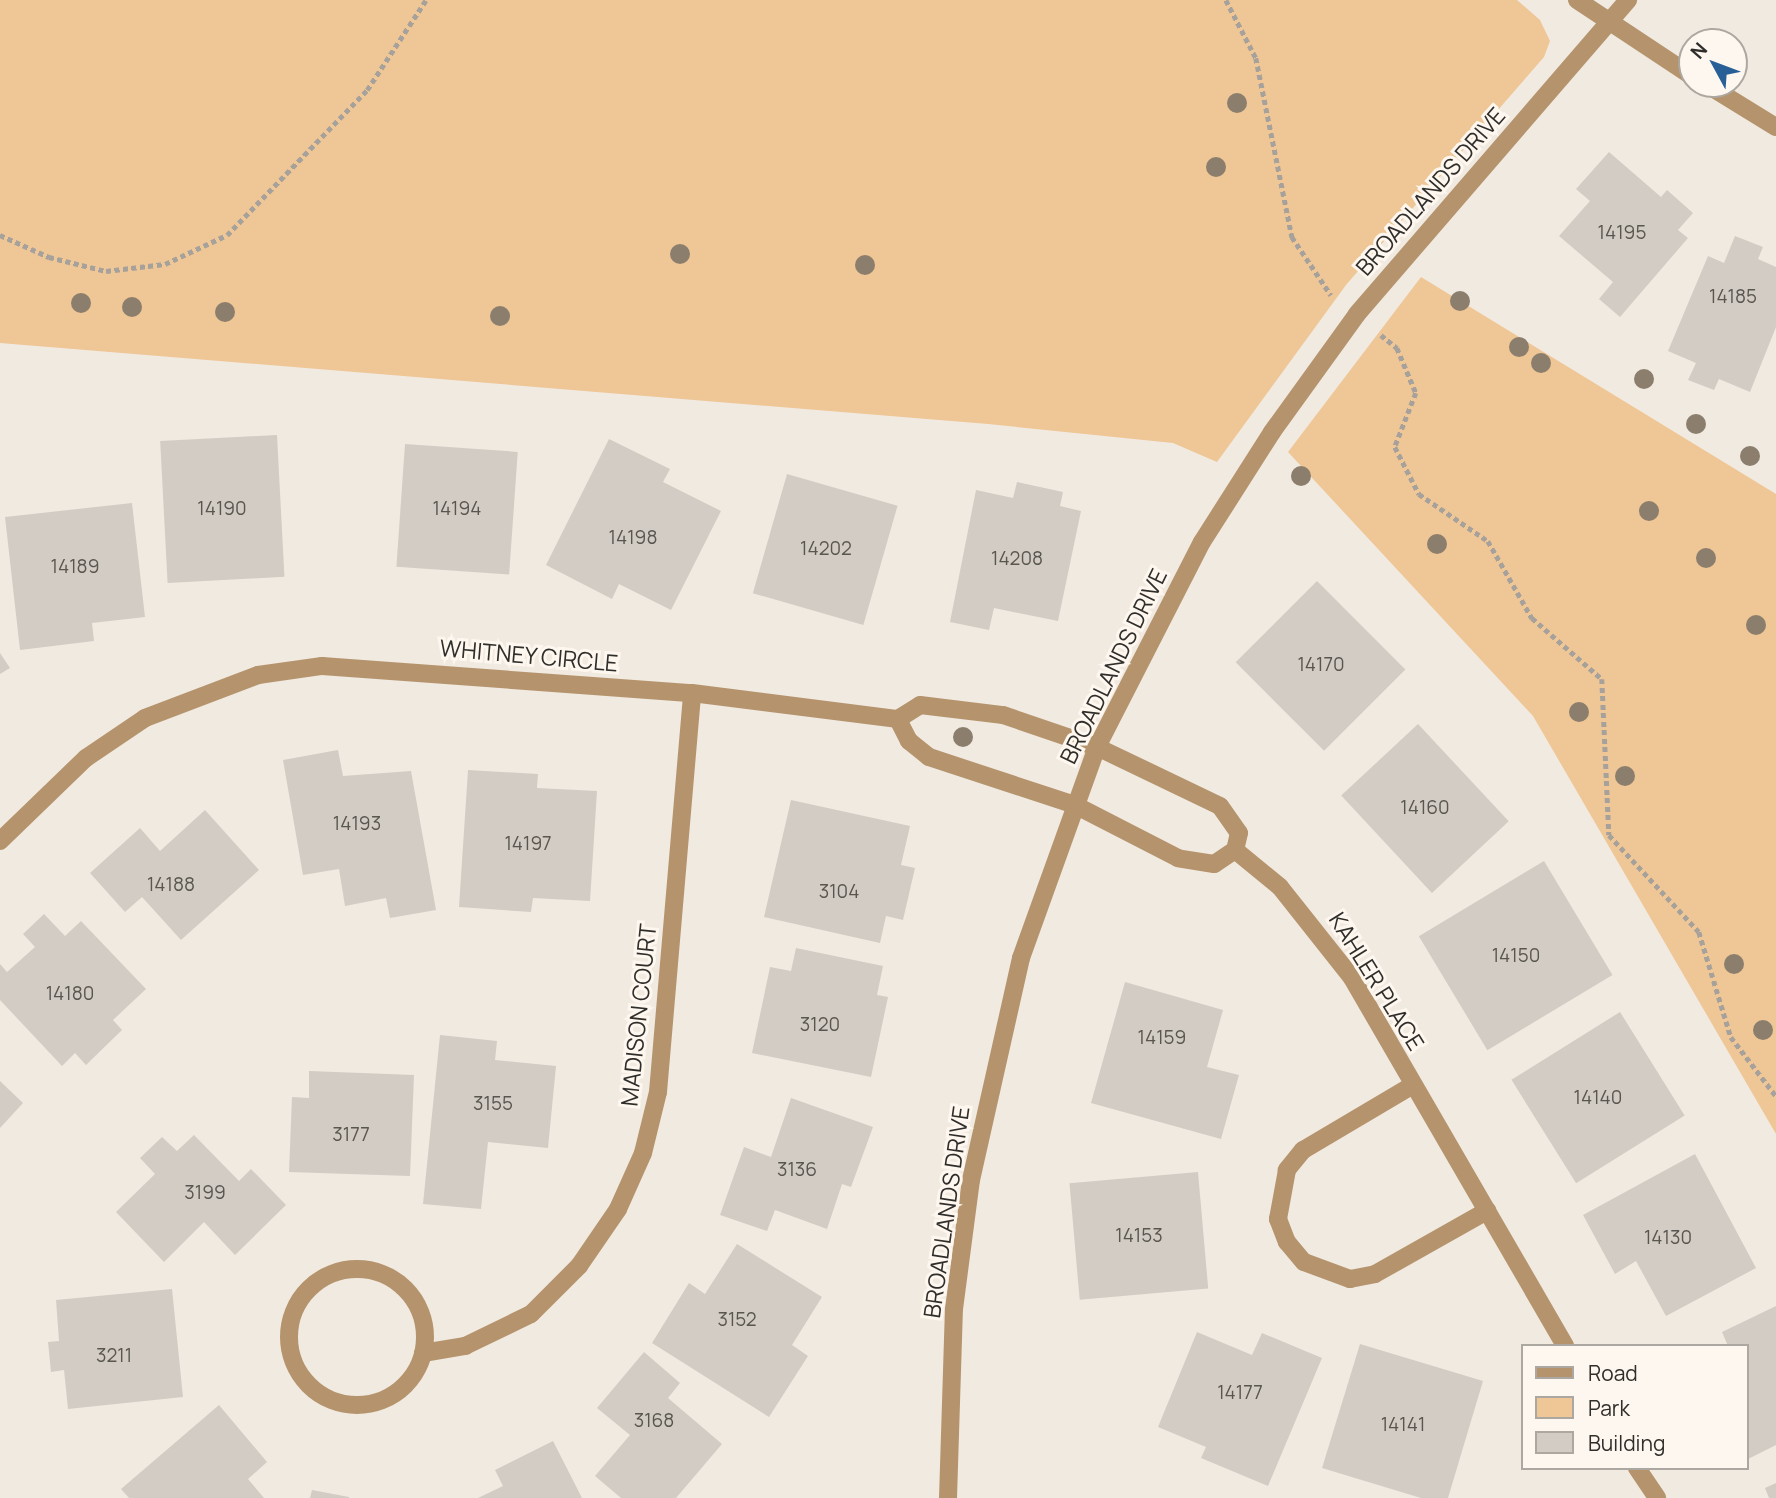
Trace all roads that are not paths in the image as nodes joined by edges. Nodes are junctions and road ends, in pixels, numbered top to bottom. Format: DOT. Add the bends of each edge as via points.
graph roads {
  1 [pos="1577,0"];
  2 [pos="1628,0"];
  3 [pos="1607,23"];
  4 [pos="1678,67"];
  5 [pos="1729,98"];
  6 [pos="1776,127"];
  7 [pos="692,693"];
  8 [pos="898,719"];
  9 [pos="1097,747"];
  10 [pos="1075,805"];
  11 [pos="0,841"];
  12 [pos="1235,850"];
  13 [pos="1413,1085"];
  14 [pos="1487,1211"];
  15 [pos="1564,1344"];
  16 [pos="423,1353"];
  17 [pos="1638,1470"];
  18 [pos="948,1498"];
  19 [pos="1657,1498"];
  1 -- 3 [label="street"];
  2 -- 3 [label="street, BROADLANDS DRIVE"];
  3 -- 4 [label="street"];
  3 -- 9 [label="street, BROADLANDS DRIVE" via="1357,314 1202,542"];
  5 -- 6 [label="street"];
  7 -- 8 [label="street, WHITNEY CIRCLE"];
  7 -- 11 [label="street, WHITNEY CIRCLE" via="378,667 258,675 145,718 86,758"];
  7 -- 16 [label="street, MADISON COURT" via="658,1092 643,1153 618,1209 579,1266 531,1314 465,1346"];
  8 -- 9 [label="street" via="920,705 946,704 1003,715"];
  8 -- 10 [label="street" via="909,741 929,757"];
  9 -- 10 [label="street, BROADLANDS DRIVE"];
  9 -- 12 [label="street" via="1220,806 1239,833"];
  10 -- 12 [label="street" via="1195,864 1214,864"];
  10 -- 18 [label="street, BROADLANDS DRIVE" via="1021,958 971,1180 954,1309"];
  12 -- 13 [label="street, KAHLER PLACE" via="1319,930"];
  13 -- 14 [label="street, KAHLER PLACE"];
  13 -- 14 [label="street, KAHLER PLACE" via="1303,1150 1287,1170 1278,1219 1287,1242 1304,1262 1350,1279 1376,1275"];
  14 -- 15 [label="street, KAHLER PLACE"];
  16 -- 16 [label="street" via="425,1331 414,1301 392,1278 371,1270 329,1275 311,1287 290,1326 297,1371 331,1400 377,1402 398,1391"];
  17 -- 19 [label="street"];
}
